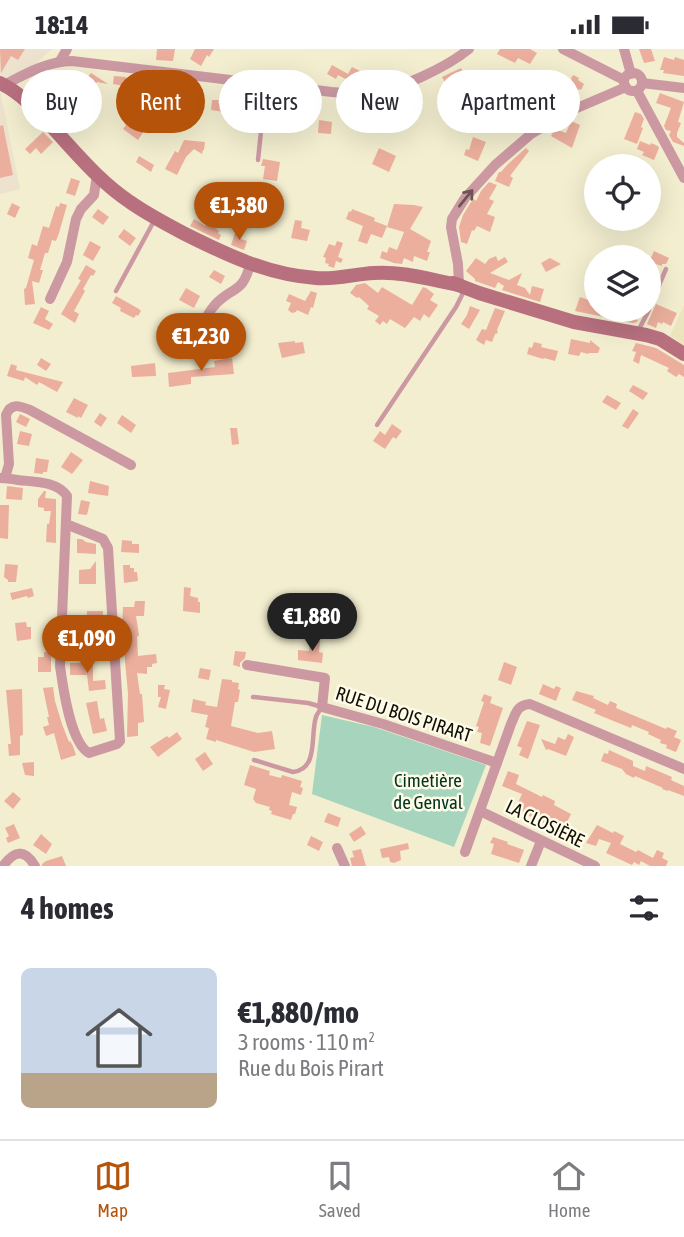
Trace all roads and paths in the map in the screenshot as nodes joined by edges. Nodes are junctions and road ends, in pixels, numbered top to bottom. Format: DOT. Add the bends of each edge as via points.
graph roads {
  1 [pos="67,49"];
  2 [pos="469,49"];
  3 [pos="563,49"];
  4 [pos="624,49"];
  5 [pos="60,61"];
  6 [pos="219,78"];
  7 [pos="627,80"];
  8 [pos="2,84"];
  9 [pos="640,87"];
  10 [pos="684,88"];
  11 [pos="322,91"];
  12 [pos="261,133"];
  13 [pos="258,160"];
  14 [pos="97,175"];
  15 [pos="684,178"];
  16 [pos="115,191"];
  17 [pos="94,195"];
  18 [pos="156,218"];
  19 [pos="250,264"];
  20 [pos="666,269"];
  21 [pos="661,281"];
  22 [pos="462,287"];
  23 [pos="116,291"];
  24 [pos="50,299"];
  25 [pos="643,322"];
  26 [pos="637,334"];
  27 [pos="197,336"];
  28 [pos="684,354"];
  29 [pos="377,425"];
  30 [pos="131,465"];
  31 [pos="3,478"];
  32 [pos="66,524"];
  33 [pos="247,665"];
  34 [pos="253,697"];
  35 [pos="322,708"];
  36 [pos="254,761"];
  37 [pos="497,763"];
  38 [pos="684,769"];
  39 [pos="481,811"];
  40 [pos="541,841"];
  41 [pos="337,848"];
  42 [pos="465,852"];
  43 [pos="3,866"];
  44 [pos="35,866"];
  45 [pos="345,866"];
  46 [pos="531,866"];
  47 [pos="595,866"];
  1 -- 5 [label="street"];
  2 -- 11 [label="street" via="434,70 380,92"];
  3 -- 7 [label="street"];
  4 -- 7 [label="street"];
  5 -- 6 [label="street"];
  5 -- 8 [label="street"];
  7 -- 9 [label="street" via="632,91"];
  7 -- 9 [label="street" via="639,75"];
  22 -- 7 [label="street, one-way" via="451,227 465,198 531,134"];
  8 -- 14 [label="main road" via="37,111"];
  9 -- 10 [label="street"];
  9 -- 15 [label="street"];
  12 -- 13 [label="lane"];
  14 -- 16 [label="main road"];
  14 -- 17 [label="street"];
  16 -- 17 [label="street"];
  16 -- 18 [label="main road"];
  17 -- 24 [label="street" via="76,219 67,262"];
  18 -- 19 [label="main road"];
  18 -- 23 [label="lane"];
  19 -- 22 [label="main road" via="311,278 390,273"];
  19 -- 27 [label="street" via="240,288 215,305"];
  20 -- 21 [label="lane"];
  22 -- 26 [label="main road" via="574,322"];
  22 -- 29 [label="lane" via="456,307"];
  25 -- 26 [label="lane"];
  26 -- 28 [label="main road" via="660,339"];
  30 -- 31 [label="street" via="14,405 6,415 9,464"];
  31 -- 32 [label="street" via="64,492"];
  32 -- 32 [label="street" via="103,539 108,548 120,741 89,753 80,744 63,694"];
  33 -- 35 [label="street, RUE DU BOIS PIRART" via="325,678"];
  34 -- 35 [label="lane"];
  35 -- 36 [label="lane" via="316,715 305,766 293,772"];
  35 -- 37 [label="street, RUE DU BOIS PIRART"];
  37 -- 38 [label="street" via="518,707 530,704"];
  37 -- 39 [label="street"];
  39 -- 40 [label="street, LA CLOSIÈRE"];
  39 -- 42 [label="street"];
  40 -- 46 [label="street"];
  40 -- 47 [label="street, LA CLOSIÈRE"];
  41 -- 45 [label="street"];
  43 -- 44 [label="street" via="19,853"];
}
